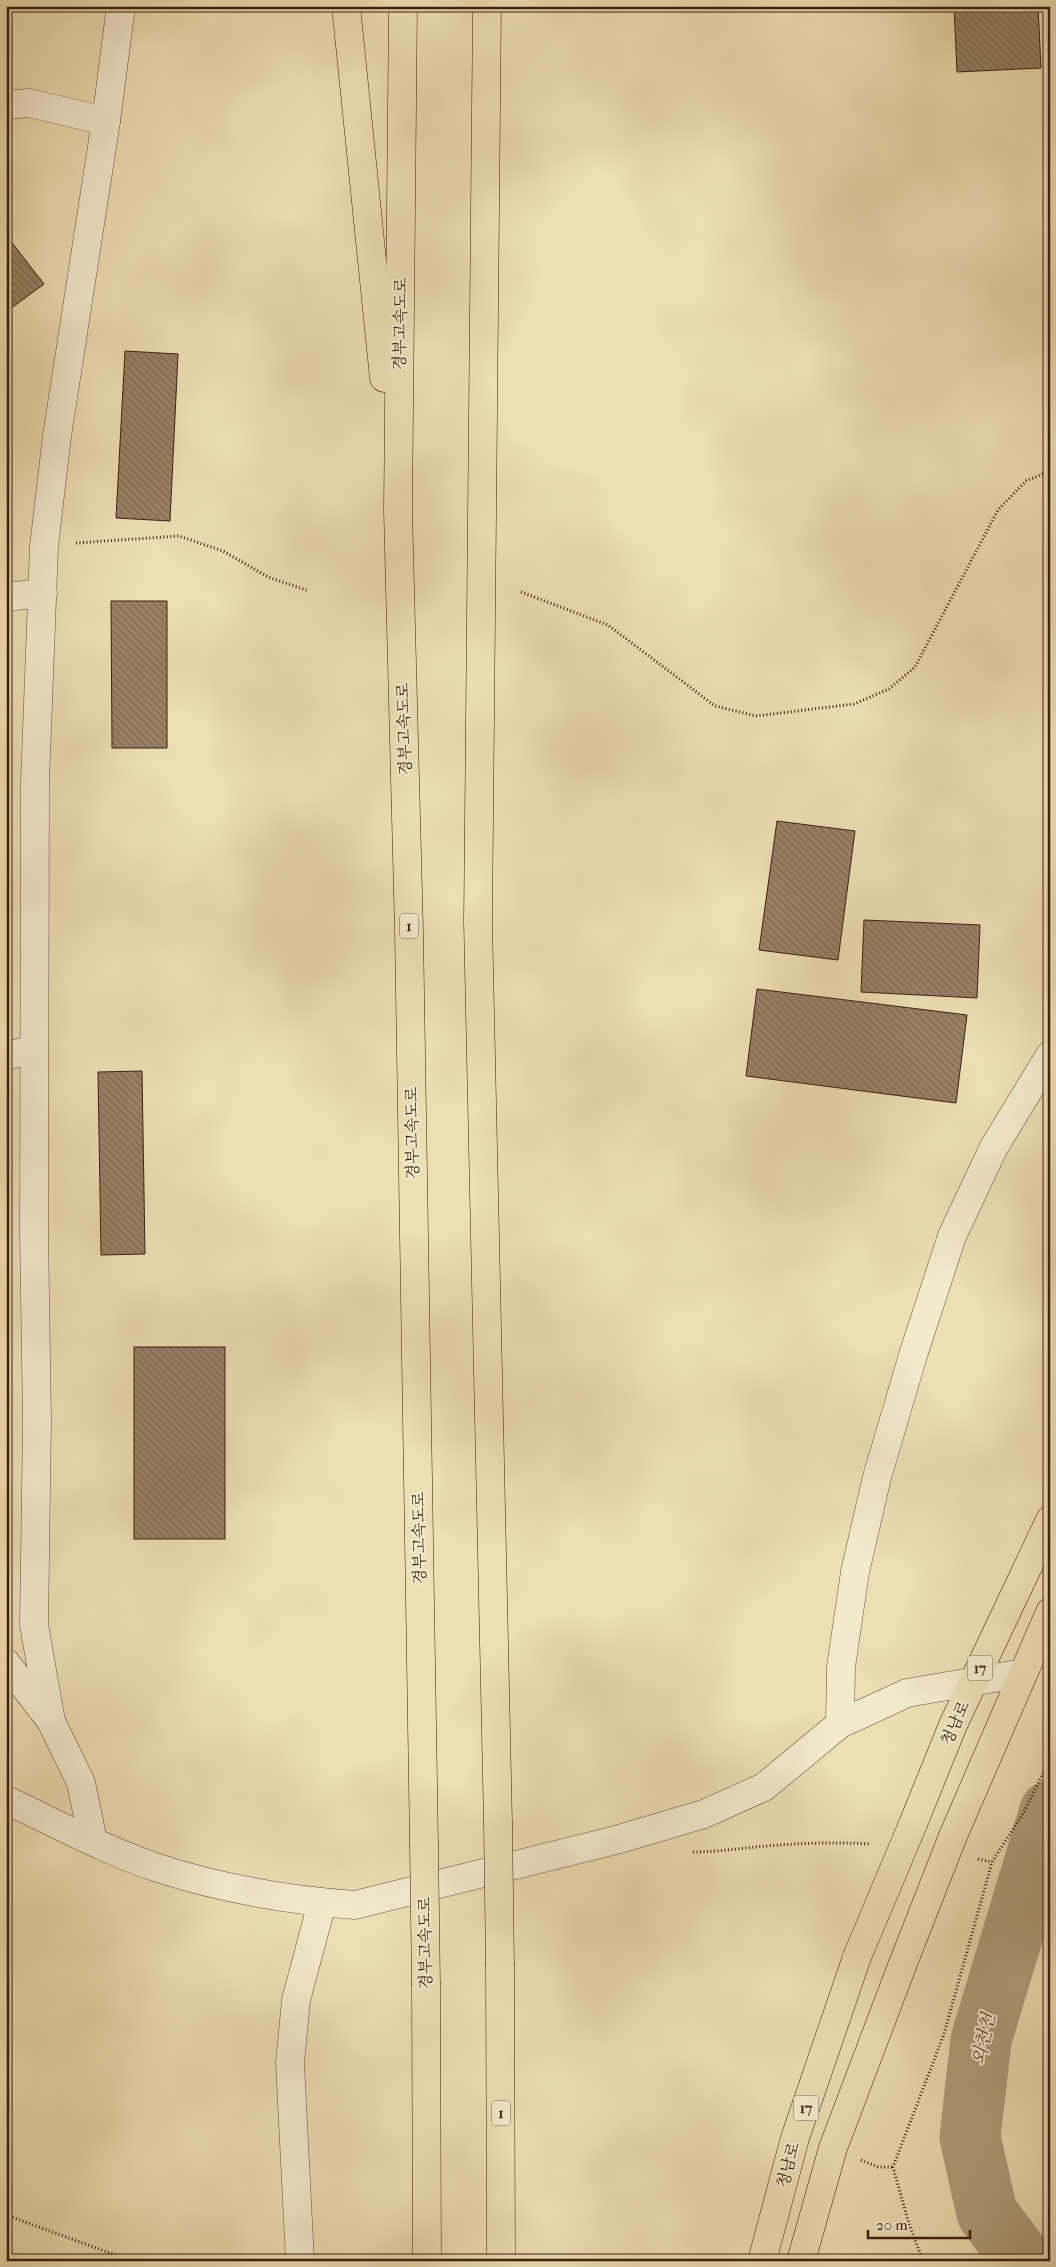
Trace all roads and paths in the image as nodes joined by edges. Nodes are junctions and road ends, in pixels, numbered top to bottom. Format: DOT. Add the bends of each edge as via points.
graph roads {
  1 [pos="121,6"];
  2 [pos="346,6"];
  3 [pos="403,6"];
  4 [pos="487,6"];
  5 [pos="6,105"];
  6 [pos="106,121"];
  7 [pos="1050,471"];
  8 [pos="398,512"];
  9 [pos="44,546"];
  10 [pos="309,591"];
  11 [pos="521,592"];
  12 [pos="43,593"];
  13 [pos="6,597"];
  14 [pos="34,1049"];
  15 [pos="1050,1055"];
  16 [pos="6,1056"];
  17 [pos="1050,1520"];
  18 [pos="1050,1612"];
  19 [pos="6,1664"];
  20 [pos="1023,1673"];
  21 [pos="974,1682"];
  22 [pos="51,1720"];
  23 [pos="840,1724"];
  24 [pos="1050,1759"];
  25 [pos="6,1800"];
  26 [pos="93,1841"];
  27 [pos="878,1845"];
  28 [pos="692,1852"];
  29 [pos="973,1858"];
  30 [pos="992,1862"];
  31 [pos="322,1903"];
  32 [pos="6,2215"];
  33 [pos="132,2261"];
  34 [pos="300,2261"];
  35 [pos="427,2261"];
  36 [pos="501,2261"];
  37 [pos="762,2261"];
  38 [pos="801,2261"];
  39 [pos="923,2261"];
  1 -- 6 [label="street"];
  2 -- 8 [label="main road"];
  3 -- 8 [label="main road, 경부고속도로 / 1"];
  4 -- 36 [label="main road, 1, bridge" via="478,922 498,1823"];
  5 -- 6 [label="street" via="29,103"];
  6 -- 9 [label="street" via="57,436"];
  7 -- 11 [label="path" via="1026,481 998,510 915,667 889,689 854,704 756,716 715,706 608,625"];
  8 -- 35 [label="main road, 경부고속도로 / 1, bridge" via="409,931 426,1985"];
  9 -- 10 [label="path" via="179,536 223,551 268,577"];
  9 -- 12 [label="street"];
  12 -- 13 [label="street"];
  12 -- 14 [label="street" via="35,782"];
  14 -- 16 [label="street"];
  14 -- 22 [label="street" via="37,1421 34,1625"];
  15 -- 23 [label="street" via="994,1147 952,1236 914,1352 877,1477 855,1572 841,1667"];
  17 -- 21 [label="main road, 청남로 / 17"];
  18 -- 20 [label="main road, 17"];
  19 -- 22 [label="street"];
  20 -- 21 [label="street"];
  20 -- 38 [label="main road, 17, bridge" via="953,1836 833,2148"];
  21 -- 23 [label="street" via="907,1693"];
  21 -- 37 [label="main road, 청남로 / 17, bridge" via="857,1957 795,2138"];
  22 -- 26 [label="street" via="81,1783"];
  23 -- 31 [label="street" via="764,1787 704,1814 598,1845 355,1905"];
  24 -- 30 [label="path" via="1024,1812"];
  25 -- 26 [label="street"];
  26 -- 31 [label="street" via="157,1868 233,1890"];
  27 -- 28 [label="path" via="840,1842"];
  29 -- 30 [label="path"];
  30 -- 39 [label="path" via="944,2034 893,2167"];
  31 -- 34 [label="street" via="296,2000 290,2063"];
  32 -- 33 [label="path"];
}
